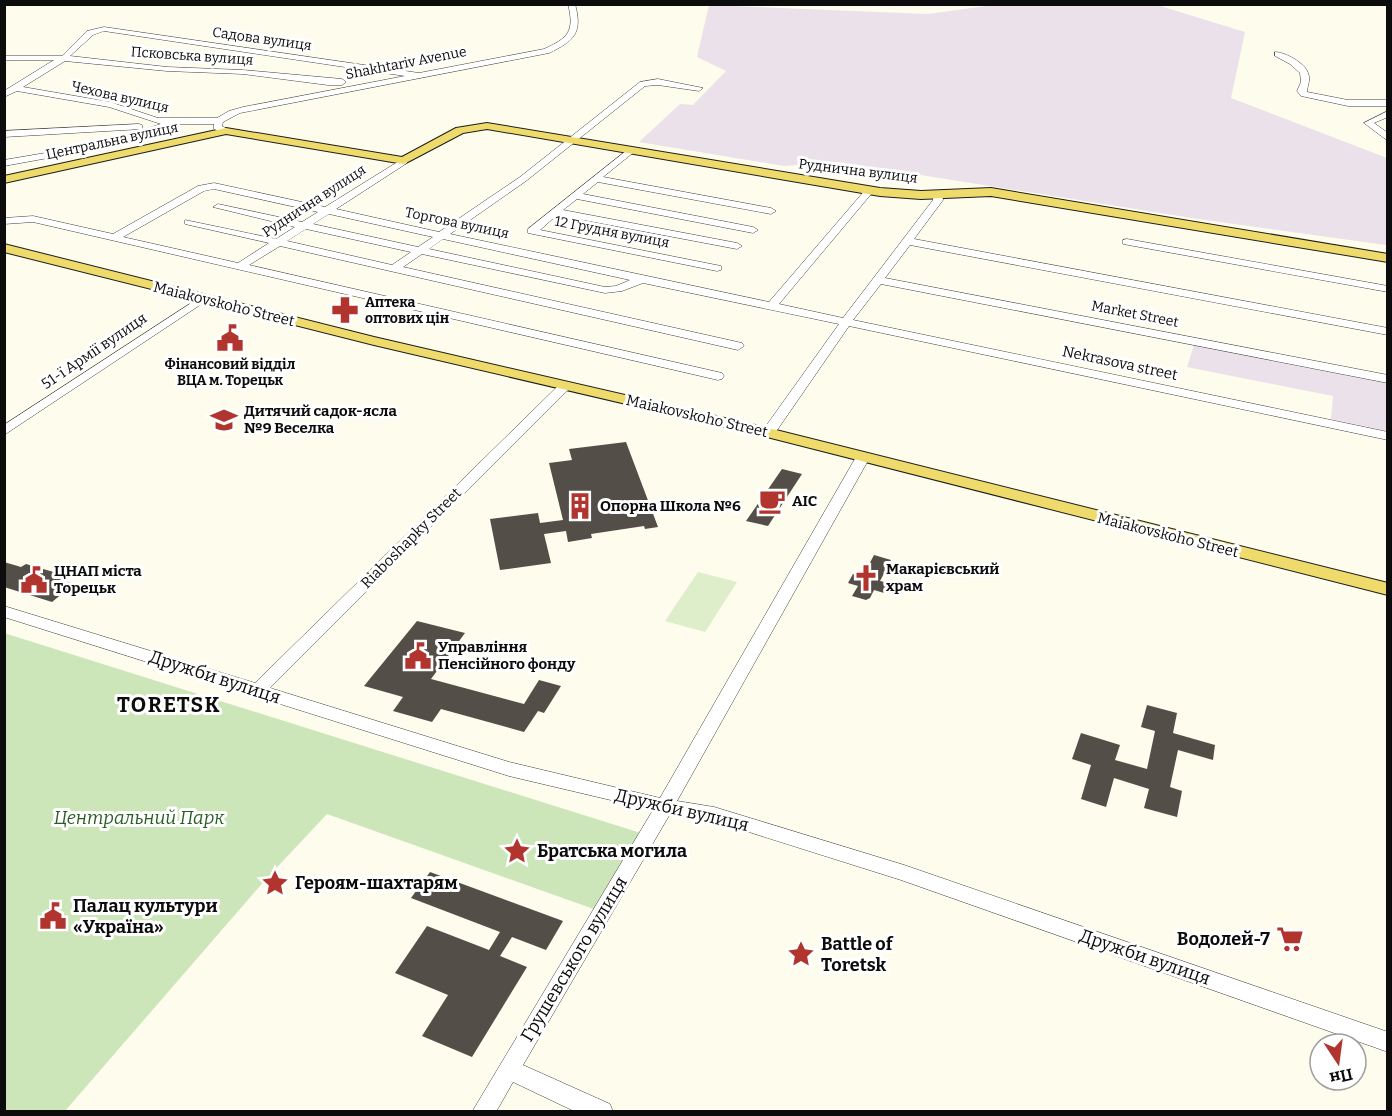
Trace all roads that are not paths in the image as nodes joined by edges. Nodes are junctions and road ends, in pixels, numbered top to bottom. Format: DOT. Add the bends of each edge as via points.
graph roads {
  1 [pos="571,4"];
  2 [pos="493,52"];
  3 [pos="1278,54"];
  4 [pos="4,58"];
  5 [pos="64,58"];
  6 [pos="474,64"];
  7 [pos="375,69"];
  8 [pos="417,75"];
  9 [pos="4,81"];
  10 [pos="20,86"];
  11 [pos="699,88"];
  12 [pos="4,95"];
  13 [pos="1388,103"];
  14 [pos="1388,114"];
  15 [pos="171,123"];
  16 [pos="221,126"];
  17 [pos="4,134"];
  18 [pos="1388,138"];
  19 [pos="574,139"];
  20 [pos="631,150"];
  21 [pos="4,158"];
  22 [pos="19,160"];
  23 [pos="404,161"];
  24 [pos="4,163"];
  25 [pos="596,178"];
  26 [pos="4,180"];
  27 [pos="875,192"];
  28 [pos="937,194"];
  29 [pos="575,196"];
  30 [pos="218,207"];
  31 [pos="329,210"];
  32 [pos="771,211"];
  33 [pos="556,212"];
  34 [pos="4,221"];
  35 [pos="189,222"];
  36 [pos="306,224"];
  37 [pos="753,230"];
  38 [pos="444,235"];
  39 [pos="114,237"];
  40 [pos="907,241"];
  41 [pos="279,242"];
  42 [pos="1127,242"];
  43 [pos="737,246"];
  44 [pos="4,248"];
  45 [pos="420,250"];
  46 [pos="1388,252"];
  47 [pos="1388,258"];
  48 [pos="241,266"];
  49 [pos="394,268"];
  50 [pos="717,268"];
  51 [pos="642,279"];
  52 [pos="878,280"];
  53 [pos="1388,289"];
  54 [pos="202,299"];
  55 [pos="772,306"];
  56 [pos="846,322"];
  57 [pos="1388,332"];
  58 [pos="738,346"];
  59 [pos="718,376"];
  60 [pos="1388,379"];
  61 [pos="565,386"];
  62 [pos="4,431"];
  63 [pos="768,433"];
  64 [pos="1388,436"];
  65 [pos="863,457"];
  66 [pos="1388,590"];
  67 [pos="4,611"];
  68 [pos="257,691"];
  69 [pos="665,806"];
  70 [pos="1388,1042"];
  71 [pos="508,1069"];
  72 [pos="483,1112"];
  73 [pos="602,1112"];
  1 -- 6 [label="street, Shakhtariv Avenue" via="577,26 564,42 546,51"];
  2 -- 6 [label="street"];
  3 -- 13 [label="street" via="1304,72 1304,94 1348,103"];
  4 -- 5 [label="street, Псковська вулиця"];
  5 -- 7 [label="street, Псковська вулиця" via="328,82 357,79"];
  5 -- 7 [label="street, Садова вулиця" via="90,33 104,29"];
  5 -- 10 [label="street"];
  6 -- 8 [label="street, Shakhtariv Avenue"];
  7 -- 8 [label="street, Садова вулиця"];
  8 -- 16 [label="street, Shakhtariv Avenue" via="254,106 223,116"];
  9 -- 10 [label="street, Чехова вулиця"];
  10 -- 12 [label="street"];
  10 -- 15 [label="street, Чехова вулиця"];
  11 -- 19 [label="street" via="658,82 643,84"];
  14 -- 18 [label="street" via="1368,123"];
  15 -- 16 [label="street, Чехова вулиця" via="192,120"];
  15 -- 17 [label="street"];
  15 -- 22 [label="street" via="100,146"];
  16 -- 23 [label="main road, Руднична вулиця"];
  16 -- 26 [label="main road, Центральна вулиця"];
  19 -- 20 [label="main road, Руднична вулиця"];
  19 -- 23 [label="main road, Руднична вулиця" via="503,127 473,127 447,135"];
  19 -- 38 [label="street"];
  20 -- 25 [label="street, 12 Грудня вулиця"];
  20 -- 27 [label="main road, Руднична вулиця"];
  21 -- 22 [label="street"];
  22 -- 24 [label="street"];
  23 -- 31 [label="street, Руднична вулиця"];
  25 -- 29 [label="street, 12 Грудня вулиця"];
  25 -- 32 [label="street"];
  27 -- 28 [label="main road, Руднична вулиця"];
  27 -- 46 [label="main road" via="993,188"];
  27 -- 55 [label="street"];
  28 -- 40 [label="street" via="938,200"];
  28 -- 47 [label="main road, Руднична вулиця" via="991,192"];
  29 -- 33 [label="street, 12 Грудня вулиця"];
  29 -- 37 [label="street, 12 Грудня вулиця"];
  30 -- 36 [label="street"];
  31 -- 36 [label="street, Руднична вулиця"];
  31 -- 38 [label="street, Торгова вулиця"];
  31 -- 39 [label="street, Торгова вулиця" via="214,186 201,188"];
  33 -- 43 [label="street, 12 Грудня вулиця"];
  33 -- 50 [label="street, 12 Грудня вулиця" via="532,231"];
  34 -- 39 [label="street" via="33,219"];
  35 -- 41 [label="street"];
  36 -- 41 [label="street, Руднична вулиця"];
  36 -- 45 [label="street"];
  38 -- 45 [label="street"];
  38 -- 51 [label="street, Торгова вулиця"];
  39 -- 48 [label="street"];
  40 -- 52 [label="street"];
  40 -- 57 [label="street"];
  41 -- 48 [label="street, Руднична вулиця"];
  41 -- 49 [label="street"];
  42 -- 53 [label="street"];
  44 -- 54 [label="main road, Maiakovskoho Street"];
  45 -- 49 [label="street"];
  45 -- 51 [label="street" via="605,290"];
  48 -- 59 [label="street"];
  49 -- 58 [label="street"];
  51 -- 55 [label="street, Торгова вулиця"];
  52 -- 56 [label="street"];
  52 -- 60 [label="street, Market Street"];
  54 -- 61 [label="main road, Maiakovskoho Street"];
  54 -- 62 [label="street, 51-ї Армії вулиця"];
  55 -- 56 [label="street, Nekrasova street"];
  56 -- 63 [label="street"];
  56 -- 64 [label="street, Nekrasova street"];
  61 -- 63 [label="main road, Maiakovskoho Street"];
  61 -- 68 [label="street, Riaboshapky Street"];
  63 -- 65 [label="main road, Maiakovskoho Street"];
  65 -- 66 [label="main road, Maiakovskoho Street"];
  65 -- 69 [label="street, Грушевського вулиця"];
  67 -- 68 [label="street, Дружби вулиця"];
  68 -- 69 [label="street, Дружби вулиця" via="509,769"];
  69 -- 70 [label="street, Дружби вулиця" via="714,814 904,873"];
  69 -- 71 [label="street, Грушевського вулиця"];
  71 -- 72 [label="street, Грушевського вулиця"];
  71 -- 73 [label="street"];
}
